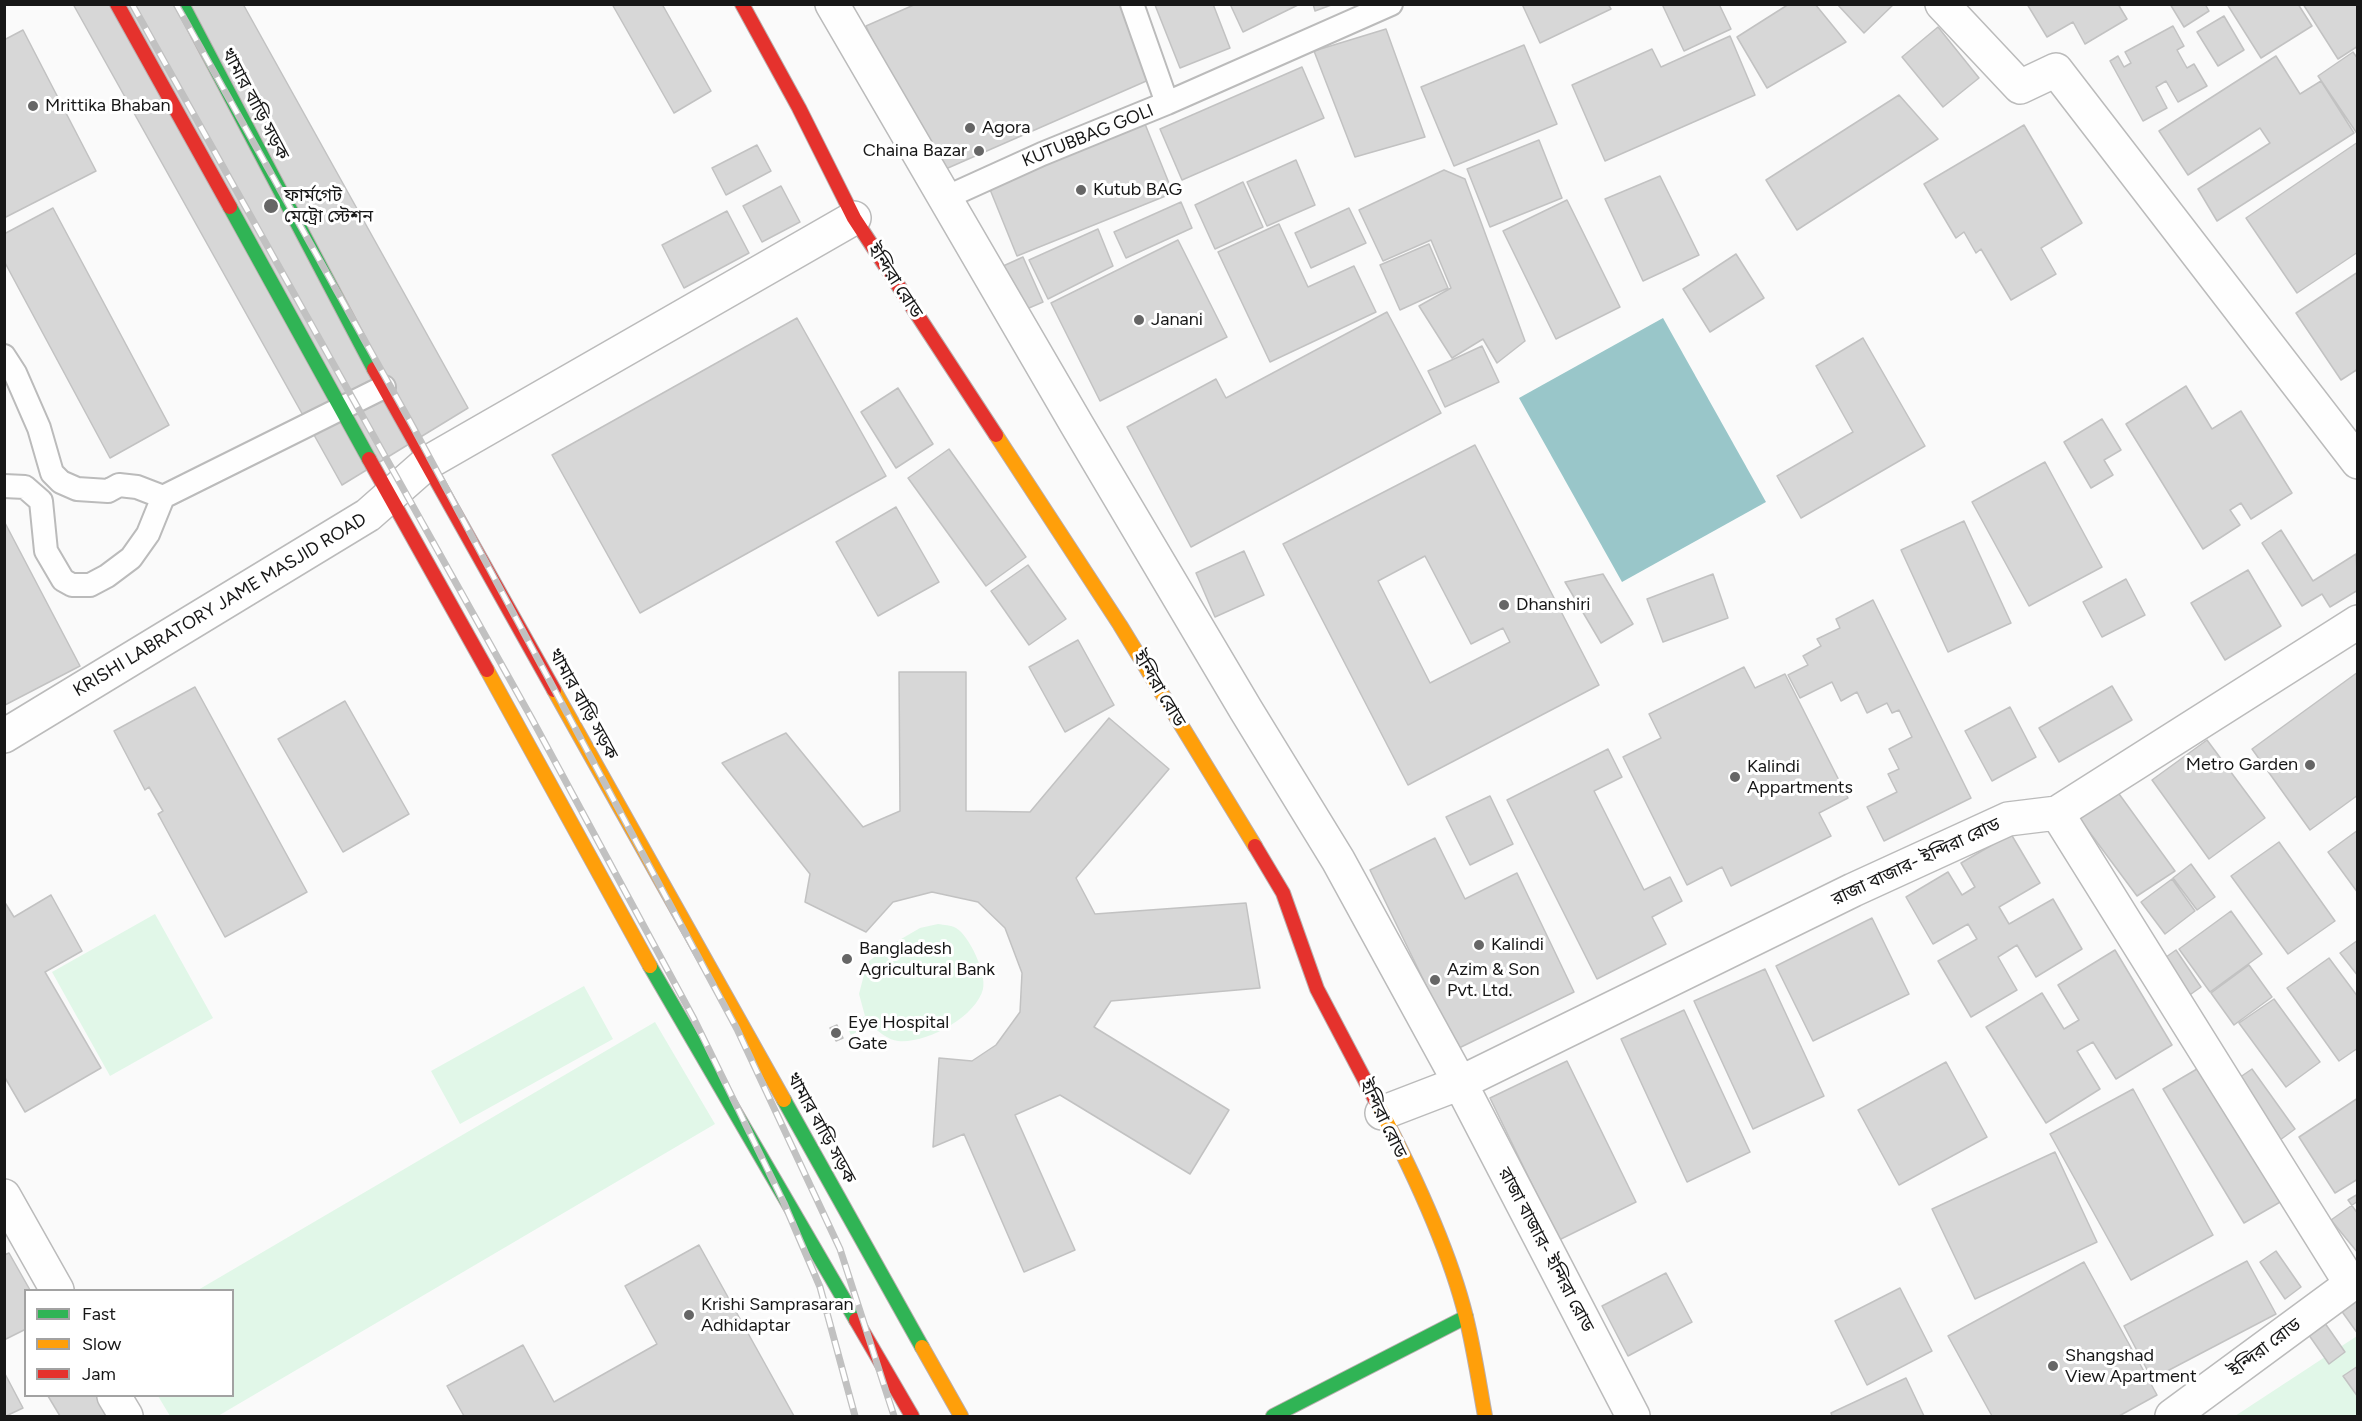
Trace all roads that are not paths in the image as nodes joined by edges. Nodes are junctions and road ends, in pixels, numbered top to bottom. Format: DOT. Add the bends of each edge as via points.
graph roads {
  1 [pos="117,4"];
  2 [pos="182,4"];
  3 [pos="742,4"];
  4 [pos="832,4"];
  5 [pos="1132,4"];
  6 [pos="1391,4"];
  7 [pos="1942,4"];
  8 [pos="1167,103"];
  9 [pos="945,198"];
  10 [pos="854,218"];
  11 [pos="4,356"];
  12 [pos="384,387"];
  13 [pos="342,409"];
  14 [pos="2358,462"];
  15 [pos="427,463"];
  16 [pos="4,486"];
  17 [pos="390,496"];
  18 [pos="163,497"];
  19 [pos="2358,622"];
  20 [pos="4,736"];
  21 [pos="2057,813"];
  22 [pos="1460,1083"];
  23 [pos="1382,1113"];
  24 [pos="4,1196"];
  25 [pos="2354,1281"];
  26 [pos="56,1289"];
  27 [pos="1466,1317"];
  28 [pos="115,1397"];
  29 [pos="126,1416"];
  30 [pos="912,1416"];
  31 [pos="961,1416"];
  32 [pos="1274,1416"];
  33 [pos="1485,1416"];
  34 [pos="1633,1416"];
  35 [pos="2172,1416"];
  1 -- 13 [label="highway"];
  2 -- 12 [label="highway, খামার বাড়ি সড়ক"];
  3 -- 10 [label="highway, ইন্দিরা রোড"];
  4 -- 9 [label="street"];
  5 -- 8 [label="lane, KUTUBBAG GOLI"];
  6 -- 8 [label="lane"];
  7 -- 14 [label="street" via="2020,87 2056,70"];
  8 -- 9 [label="lane, KUTUBBAG GOLI"];
  9 -- 22 [label="street" via="1338,860"];
  10 -- 15 [label="street, KRISHI LABRATORY JAME MASJID ROAD"];
  10 -- 23 [label="highway, ইন্দিরা রোড" via="1120,625 1283,893 1317,989"];
  11 -- 18 [label="lane" via="39,428 52,473 61,482 77,489 137,487"];
  12 -- 13 [label="lane"];
  12 -- 15 [label="highway, খামার বাড়ি সড়ক"];
  13 -- 17 [label="highway"];
  13 -- 18 [label="lane"];
  15 -- 17 [label="street, KRISHI LABRATORY JAME MASJID ROAD"];
  15 -- 31 [label="highway, খামার বাড়ি সড়ক"];
  16 -- 18 [label="lane" via="25,487 41,501 46,551 63,580 72,585 90,585 131,558 148,534"];
  17 -- 20 [label="street, KRISHI LABRATORY JAME MASJID ROAD" via="368,515"];
  17 -- 30 [label="highway" via="666,994"];
  19 -- 21 [label="street, রাজা বাজার- ইন্দিরা রোড"];
  21 -- 22 [label="street, রাজা বাজার- ইন্দিরা রোড" via="2008,819 1853,890"];
  21 -- 25 [label="street"];
  22 -- 23 [label="street, রাজা বাজার- ইন্দিরা রোড"];
  22 -- 34 [label="street, রাজা বাজার- ইন্দিরা রোড"];
  23 -- 27 [label="highway, ইন্দিরা রোড" via="1429,1213"];
  24 -- 26 [label="street"];
  25 -- 35 [label="street, ইন্দিরা রোড"];
  27 -- 32 [label="highway"];
  27 -- 33 [label="highway, ইন্দিরা রোড"];
  28 -- 29 [label="street"];
}
